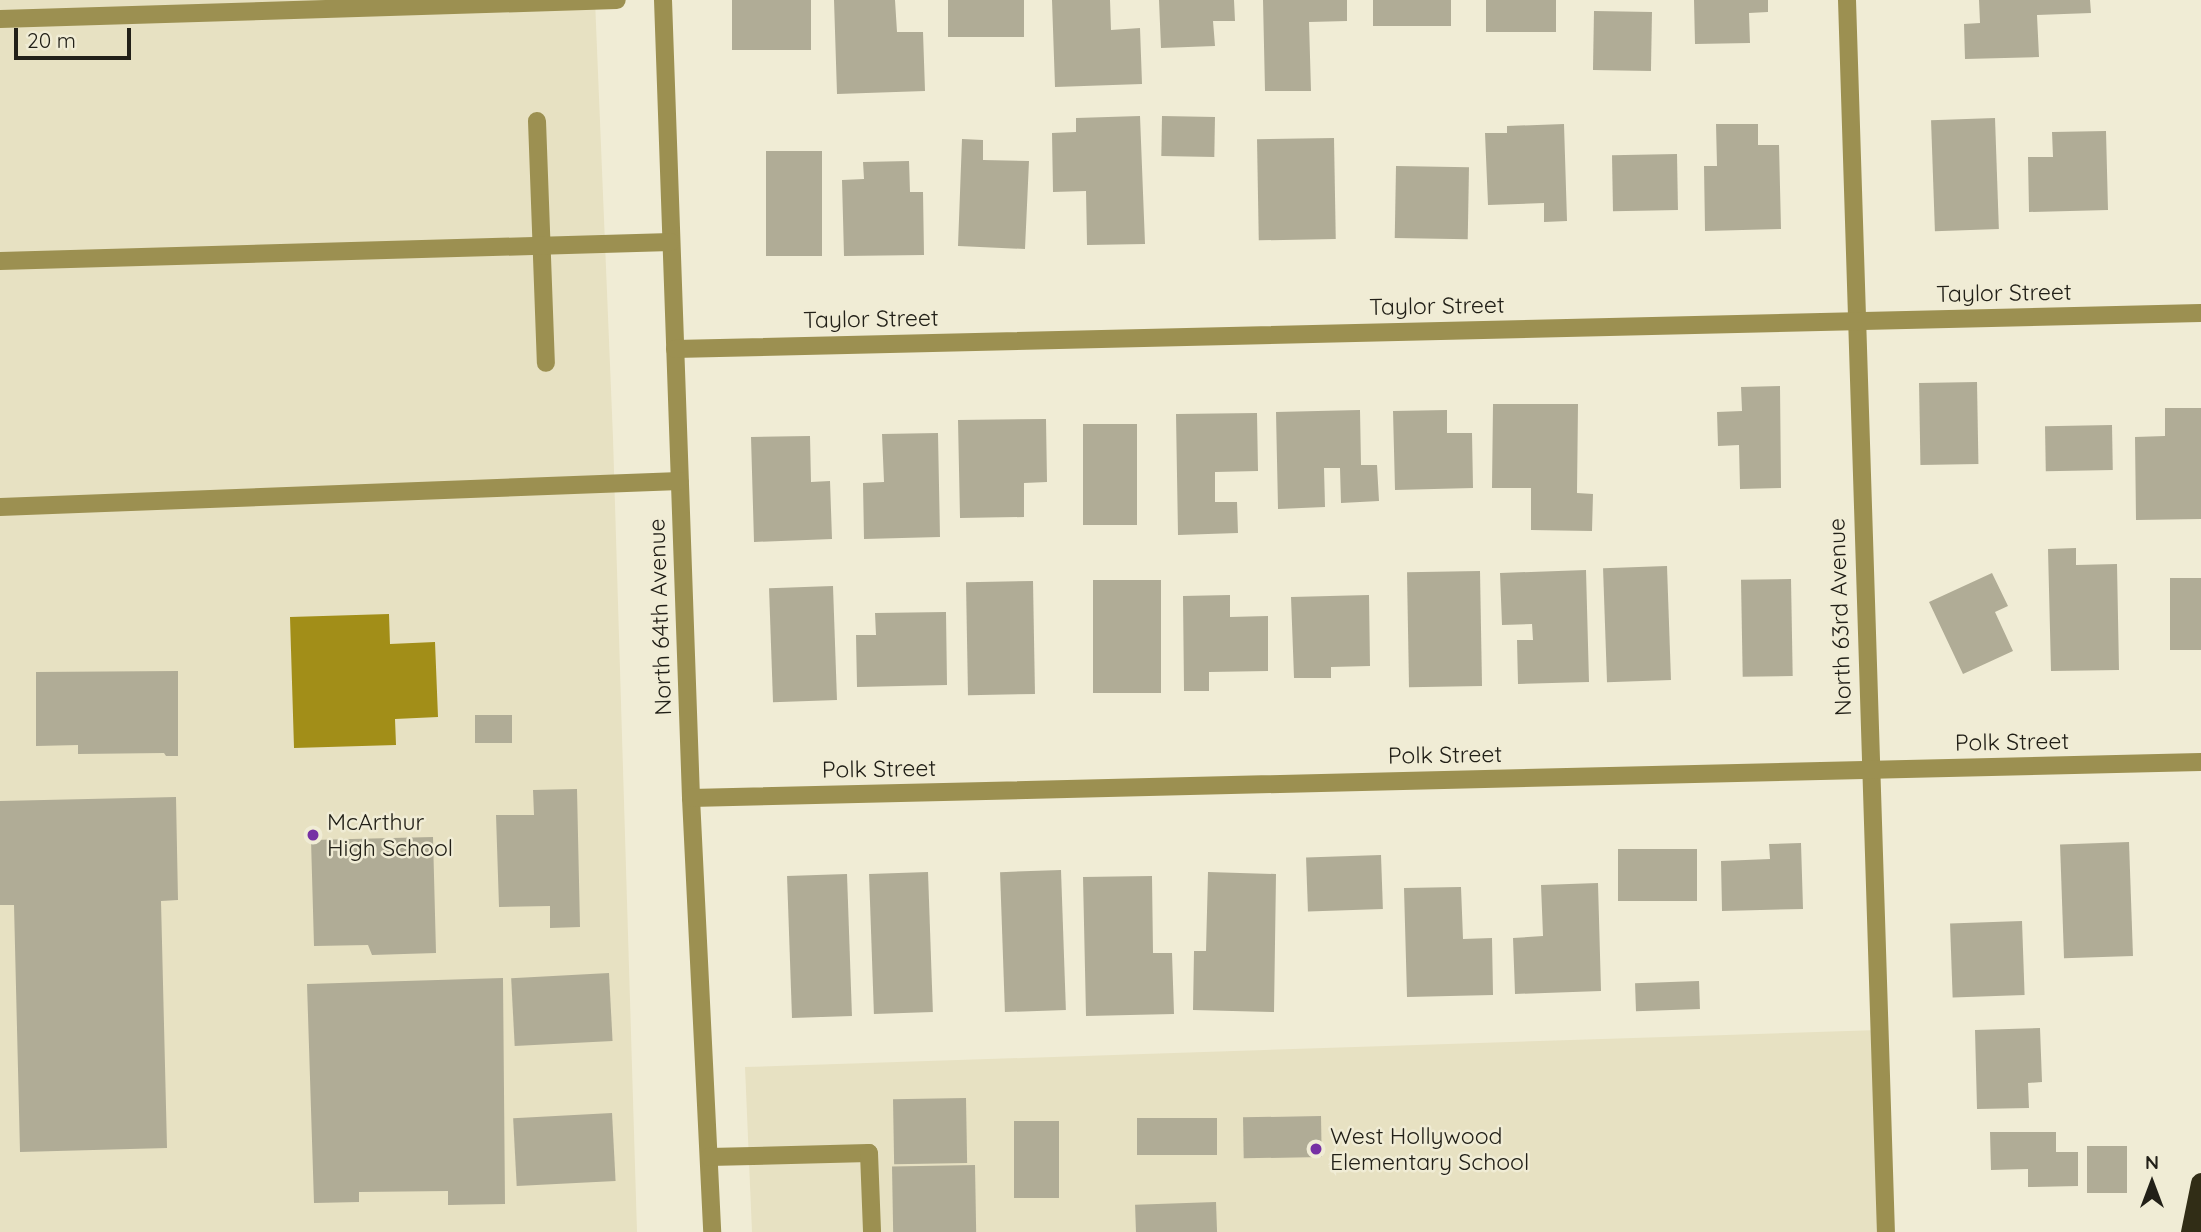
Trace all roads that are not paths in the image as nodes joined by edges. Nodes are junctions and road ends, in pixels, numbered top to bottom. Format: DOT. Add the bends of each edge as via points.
graph roads {
  1 [pos="617,0"];
  2 [pos="663,0"];
  3 [pos="1847,0"];
  4 [pos="0,19"];
  5 [pos="537,121"];
  6 [pos="671,242"];
  7 [pos="543,246"];
  8 [pos="0,261"];
  9 [pos="2201,313"];
  10 [pos="1856,321"];
  11 [pos="675,348"];
  12 [pos="546,363"];
  13 [pos="680,481"];
  14 [pos="0,507"];
  15 [pos="2201,762"];
  16 [pos="1869,770"];
  17 [pos="691,798"];
  18 [pos="709,1157"];
  19 [pos="2201,1183"];
  20 [pos="712,1232"];
  21 [pos="872,1232"];
  22 [pos="1886,1232"];
  23 [pos="2192,1232"];
  1 -- 4 [label="street"];
  2 -- 6 [label="street, North 64th Avenue"];
  3 -- 10 [label="street, North 63rd Avenue"];
  5 -- 7 [label="street"];
  6 -- 7 [label="street"];
  6 -- 11 [label="street, North 64th Avenue"];
  7 -- 8 [label="street"];
  7 -- 12 [label="street"];
  9 -- 10 [label="street, Taylor Street"];
  10 -- 11 [label="street, Taylor Street"];
  10 -- 16 [label="street, North 63rd Avenue"];
  11 -- 13 [label="street, North 64th Avenue"];
  13 -- 14 [label="street"];
  13 -- 17 [label="street, North 64th Avenue"];
  15 -- 16 [label="street, Polk Street"];
  16 -- 17 [label="street, Polk Street"];
  16 -- 22 [label="street, North 63rd Avenue"];
  17 -- 18 [label="street, North 64th Avenue"];
  18 -- 20 [label="street, North 64th Avenue"];
  18 -- 21 [label="street" via="869,1153"];
  19 -- 23 [label="highway"];
}
